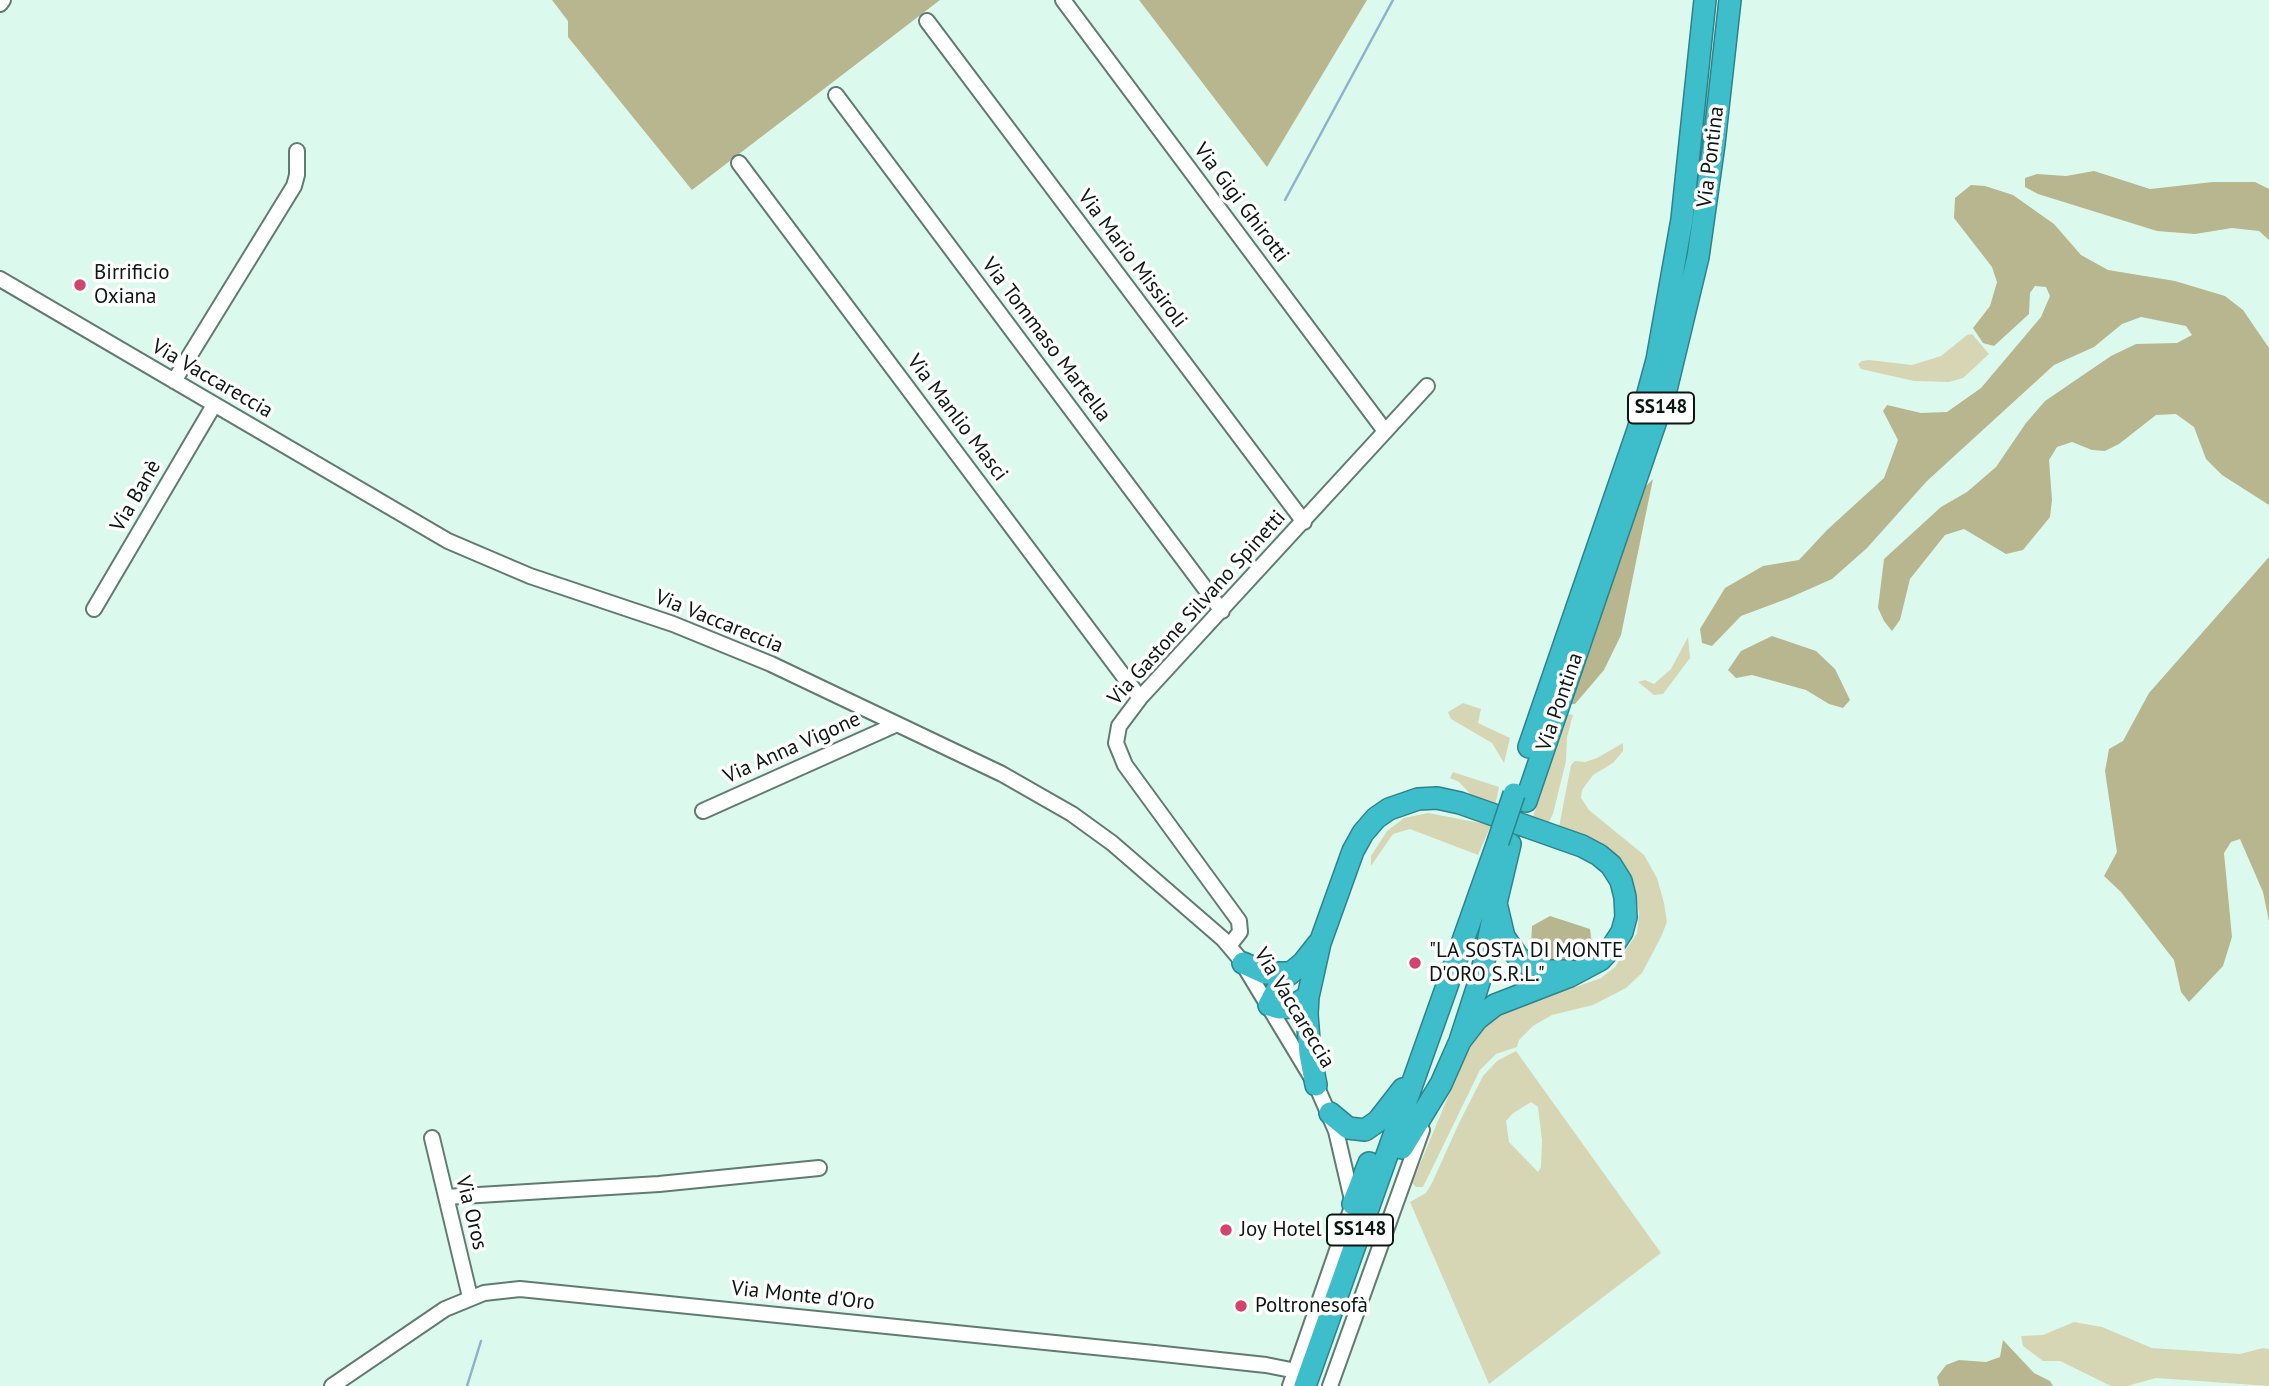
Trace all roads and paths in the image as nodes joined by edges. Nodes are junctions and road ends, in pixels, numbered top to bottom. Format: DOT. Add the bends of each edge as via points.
graph roads {
  1 [pos="1063,0"];
  2 [pos="1705,0"];
  3 [pos="1730,0"];
  4 [pos="927,21"];
  5 [pos="836,95"];
  6 [pos="297,151"];
  7 [pos="739,163"];
  8 [pos="0,279"];
  9 [pos="174,381"];
  10 [pos="1427,386"];
  11 [pos="214,405"];
  12 [pos="1385,431"];
  13 [pos="1304,522"];
  14 [pos="94,610"];
  15 [pos="1222,611"];
  16 [pos="1140,698"];
  17 [pos="897,724"];
  18 [pos="1520,797"];
  19 [pos="703,811"];
  20 [pos="1504,843"];
  21 [pos="1496,903"];
  22 [pos="1320,943"];
  23 [pos="1229,946"];
  24 [pos="1243,963"];
  25 [pos="1584,970"];
  26 [pos="1288,972"];
  27 [pos="1308,996"];
  28 [pos="1269,1005"];
  29 [pos="1460,1041"];
  30 [pos="1415,1074"];
  31 [pos="1441,1084"];
  32 [pos="1316,1085"];
  33 [pos="1330,1113"];
  34 [pos="432,1139"];
  35 [pos="1402,1148"];
  36 [pos="819,1168"];
  37 [pos="446,1197"];
  38 [pos="1353,1204"];
  39 [pos="470,1297"];
  40 [pos="1300,1378"];
  41 [pos="332,1386"];
  42 [pos="1290,1386"];
  43 [pos="1318,1386"];
  44 [pos="1330,1386"];
  1 -- 12 [label="street, Via Gigi Ghirotti"];
  2 -- 18 [label="highway, Via Pontina / SS148" via="1682,219 1657,360"];
  3 -- 18 [label="highway, Via Pontina / SS148" via="1698,257 1668,382 1628,509"];
  4 -- 13 [label="street, Via Mario Missiroli"];
  5 -- 15 [label="street, Via Tommaso Martella"];
  6 -- 9 [label="street" via="294,186"];
  7 -- 16 [label="street, Via Manlio Masci"];
  8 -- 9 [label="street, Via Vaccareccia"];
  9 -- 11 [label="street, Via Vaccareccia"];
  10 -- 12 [label="street, Via Gastone Silvano Spinetti"];
  11 -- 14 [label="street, Via Banè"];
  11 -- 17 [label="street, Via Vaccareccia" via="460,546 544,581 713,639"];
  12 -- 13 [label="street, Via Gastone Silvano Spinetti"];
  13 -- 15 [label="street, Via Gastone Silvano Spinetti"];
  15 -- 16 [label="street, Via Gastone Silvano Spinetti"];
  16 -- 23 [label="street, Via Gastone Silvano Spinetti" via="1119,726 1119,752 1239,921 1240,931"];
  17 -- 19 [label="street, Via Anna Vigone"];
  17 -- 23 [label="street, Via Vaccareccia" via="1009,778 1083,821"];
  18 -- 20 [label="highway, Via Pontina / SS148"];
  20 -- 21 [label="highway"];
  20 -- 30 [label="highway, Via Pontina / SS148"];
  20 -- 35 [label="highway, Via Pontina / SS148"];
  21 -- 25 [label="highway" via="1504,937 1524,962 1544,971"];
  21 -- 29 [label="highway" via="1481,976"];
  22 -- 25 [label="highway" via="1353,851 1367,828 1399,804 1437,798 1582,846 1611,865 1624,891 1625,922 1614,946"];
  22 -- 26 [label="highway"];
  22 -- 27 [label="highway"];
  23 -- 24 [label="street, Via Vaccareccia"];
  24 -- 26 [label="highway" via="1265,973"];
  24 -- 28 [label="street, Via Vaccareccia"];
  25 -- 29 [label="highway" via="1495,1005"];
  26 -- 28 [label="highway"];
  27 -- 28 [label="highway" via="1290,1007"];
  27 -- 32 [label="highway" via="1308,1039"];
  28 -- 32 [label="street, Via Vaccareccia"];
  29 -- 31 [label="highway"];
  30 -- 33 [label="highway" via="1369,1128 1352,1129"];
  30 -- 38 [label="highway" via="1385,1128"];
  30 -- 40 [label="highway, Via Pontina / SS148"];
  31 -- 35 [label="highway"];
  31 -- 44 [label="street"];
  32 -- 33 [label="street, Via Vaccareccia"];
  33 -- 38 [label="street, Via Vaccareccia"];
  34 -- 37 [label="street, Via Oros"];
  35 -- 43 [label="highway, Via Pontina / SS148"];
  36 -- 37 [label="street" via="659,1184"];
  37 -- 39 [label="street, Via Oros"];
  38 -- 40 [label="street, Via Pontina"];
  39 -- 40 [label="street, Via Monte d'Oro" via="499,1290 542,1290 1228,1361"];
  39 -- 41 [label="street, Via Monte d'Oro" via="433,1315"];
  40 -- 42 [label="street, Via Pontina"];
}
